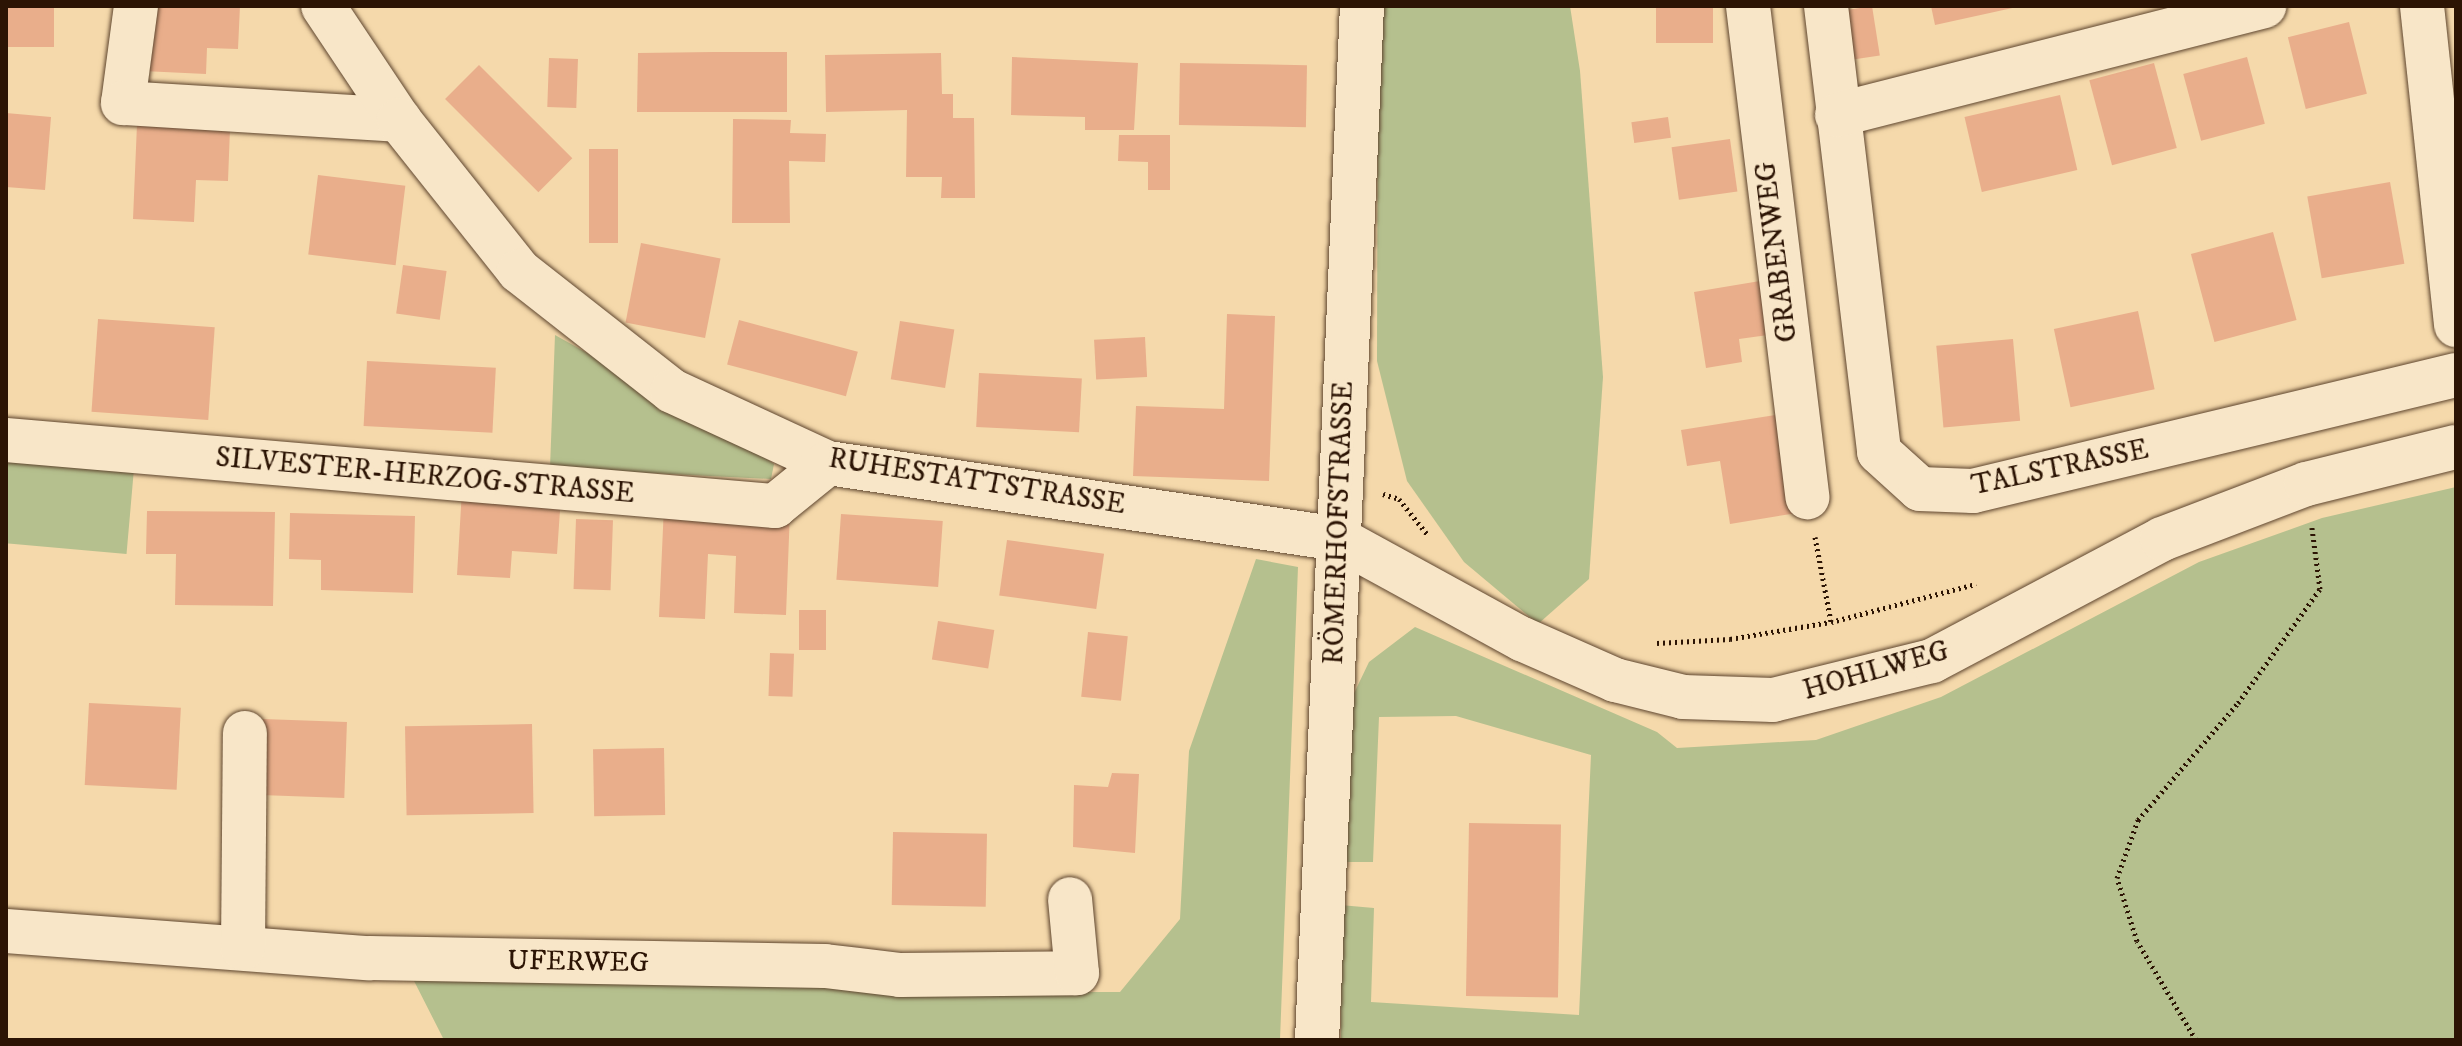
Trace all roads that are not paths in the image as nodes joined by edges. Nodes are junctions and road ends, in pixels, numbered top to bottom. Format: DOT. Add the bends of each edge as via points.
graph roads {
  1 [pos="136,6"];
  2 [pos="323,6"];
  3 [pos="1362,6"];
  4 [pos="1748,6"];
  5 [pos="1826,6"];
  6 [pos="2264,6"];
  7 [pos="2422,6"];
  8 [pos="1837,115"];
  9 [pos="399,120"];
  10 [pos="2456,325"];
  11 [pos="2456,375"];
  12 [pos="6,440"];
  13 [pos="2456,447"];
  14 [pos="828,463"];
  15 [pos="1807,497"];
  16 [pos="1339,539"];
  17 [pos="245,733"];
  18 [pos="1070,899"];
  19 [pos="6,931"];
  20 [pos="243,948"];
  21 [pos="1317,1040"];
  1 -- 9 [label="street" via="123,103"];
  2 -- 9 [label="street, RUHESTATTSTRASSE"];
  3 -- 16 [label="street, RÖMERHOFSTRASSE"];
  4 -- 15 [label="street, GRABENWEG"];
  5 -- 8 [label="street, TALSTRASSE"];
  6 -- 8 [label="street"];
  7 -- 10 [label="street"];
  8 -- 11 [label="street, TALSTRASSE" via="1879,452 1920,489 1973,491"];
  9 -- 14 [label="street, RUHESTATTSTRASSE" via="519,271 672,391"];
  12 -- 14 [label="street, SILVESTER-HERZOG-STRASSE" via="775,506"];
  13 -- 16 [label="street, HOHLWEG" via="2306,484 2162,539 1932,661 1773,700 1683,697 1615,680 1522,639"];
  14 -- 16 [label="street, RUHESTATTSTRASSE"];
  16 -- 21 [label="street, RÖMERHOFSTRASSE"];
  17 -- 20 [label="street"];
  18 -- 20 [label="street, UFERWEG" via="1077,973 900,975 825,966 369,958"];
  19 -- 20 [label="street, UFERWEG"];
}
